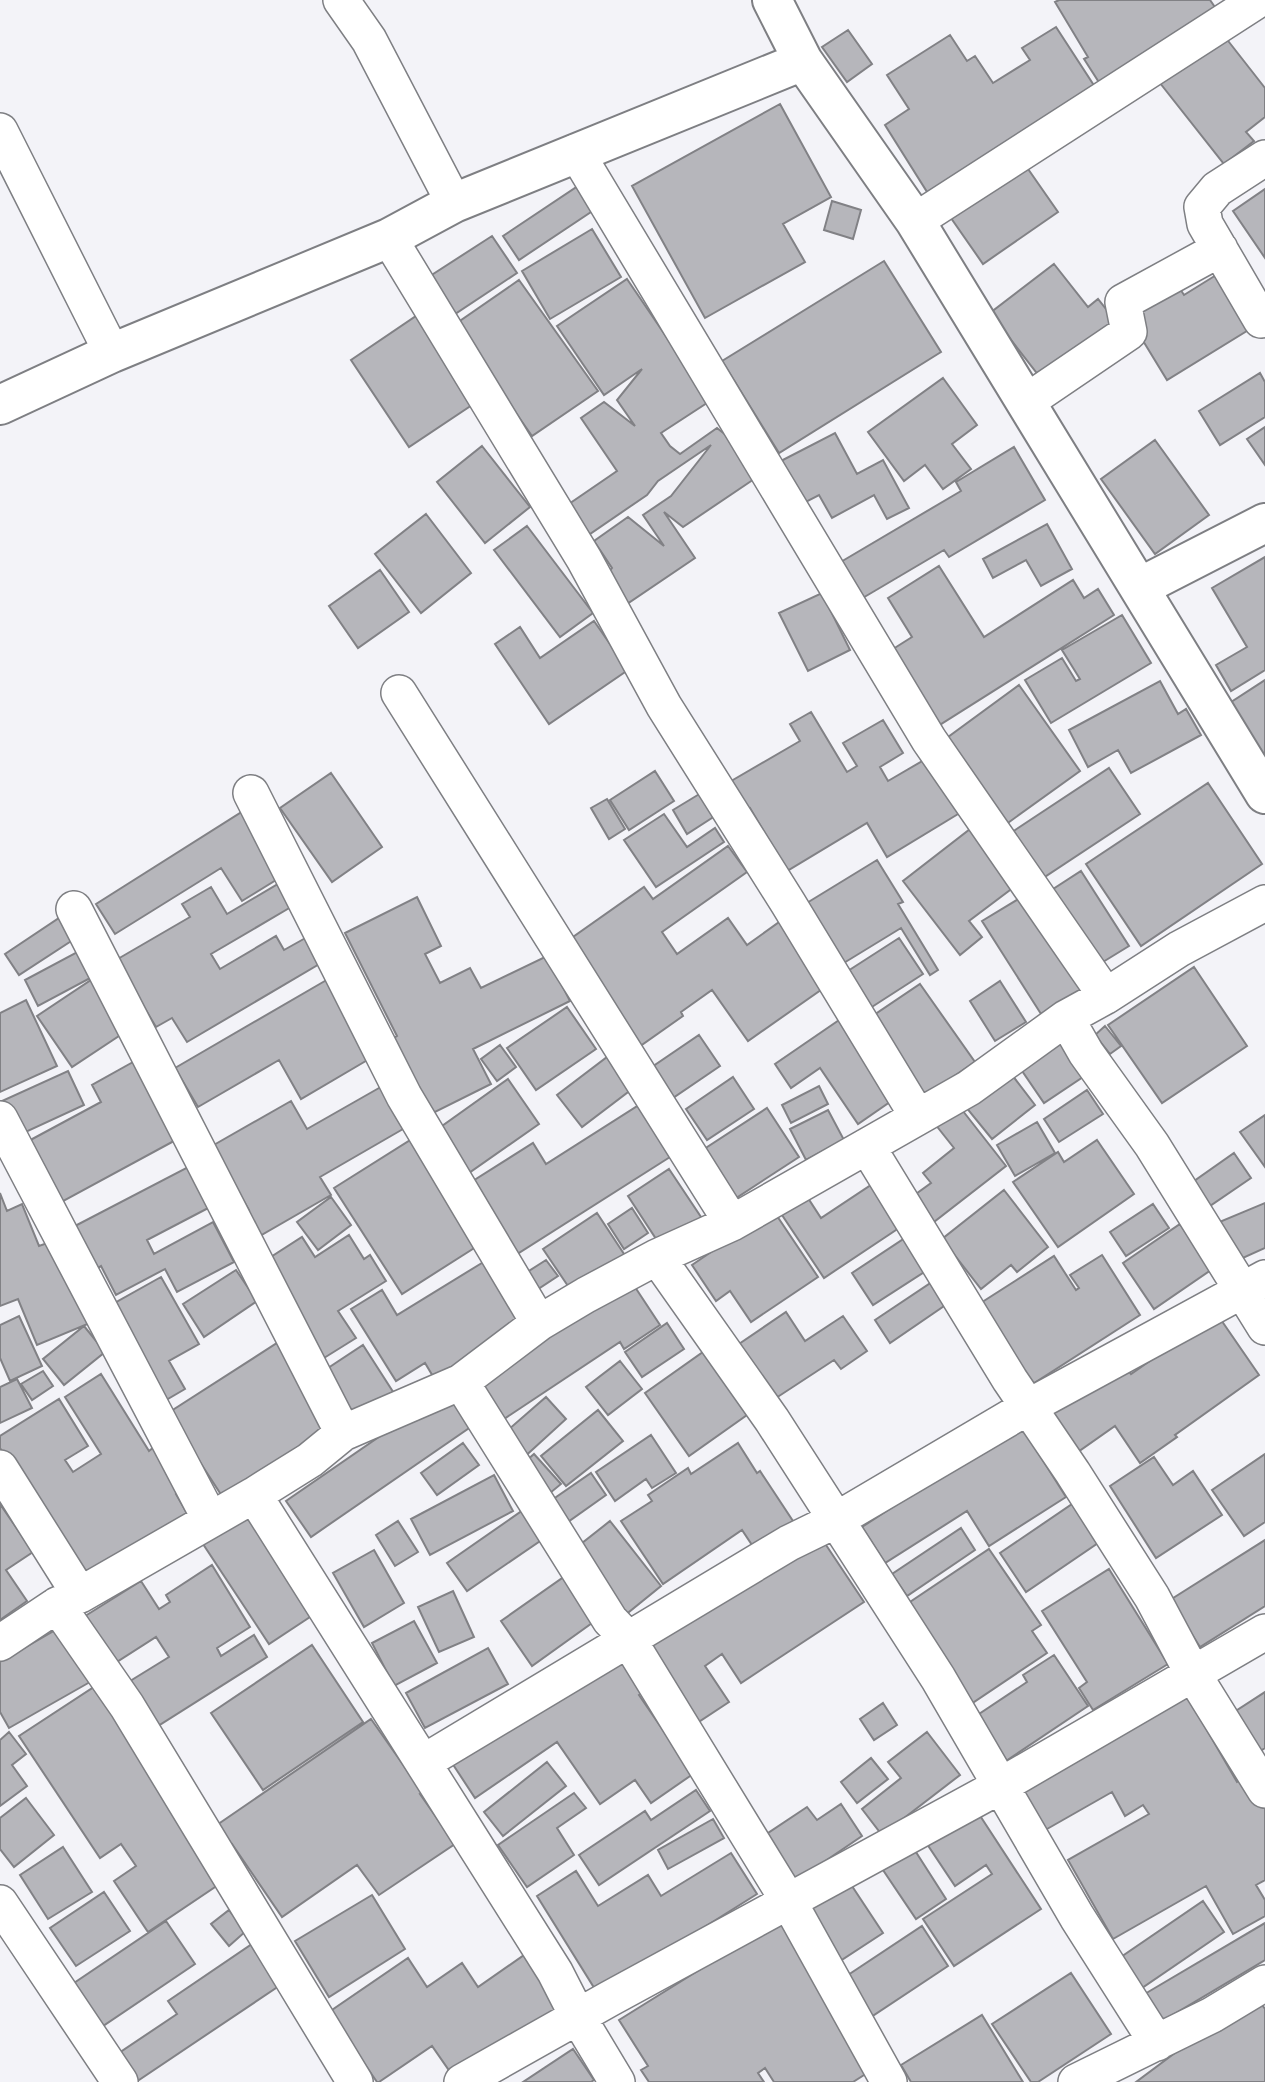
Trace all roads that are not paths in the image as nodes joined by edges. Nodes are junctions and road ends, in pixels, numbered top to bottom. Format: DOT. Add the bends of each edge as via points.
graph roads {
  1 [pos="341,0"];
  2 [pos="1258,0"];
  3 [pos="775,1"];
  4 [pos="803,61"];
  5 [pos="0,131"];
  6 [pos="576,152"];
  7 [pos="1265,159"];
  8 [pos="454,203"];
  9 [pos="915,221"];
  10 [pos="389,238"];
  11 [pos="1220,249"];
  12 [pos="1264,322"];
  13 [pos="112,352"];
  14 [pos="1026,402"];
  15 [pos="0,405"];
  16 [pos="1265,523"];
  17 [pos="1140,587"];
  18 [pos="399,693"];
  19 [pos="251,793"];
  20 [pos="1265,794"];
  21 [pos="1265,903"];
  22 [pos="74,908"];
  23 [pos="1106,996"];
  24 [pos="1066,1018"];
  25 [pos="918,1117"];
  26 [pos="1,1123"];
  27 [pos="867,1146"];
  28 [pos="732,1223"];
  29 [pos="657,1257"];
  30 [pos="1253,1285"];
  31 [pos="539,1323"];
  32 [pos="1265,1327"];
  33 [pos="461,1382"];
  34 [pos="1028,1407"];
  35 [pos="343,1433"];
  36 [pos="0,1468"];
  37 [pos="254,1495"];
  38 [pos="210,1519"];
  39 [pos="836,1520"];
  40 [pos="68,1600"];
  41 [pos="1265,1632"];
  42 [pos="628,1639"];
  43 [pos="0,1643"];
  44 [pos="1193,1674"];
  45 [pos="424,1762"];
  46 [pos="1000,1786"];
  47 [pos="1265,1790"];
  48 [pos="789,1902"];
  49 [pos="0,1903"];
  50 [pos="1265,1983"];
  51 [pos="578,2017"];
  52 [pos="1157,2043"];
  53 [pos="1122,2071"];
  54 [pos="120,2082"];
  55 [pos="355,2082"];
  56 [pos="462,2082"];
  57 [pos="617,2082"];
  58 [pos="888,2082"];
  59 [pos="1076,2082"];
  1 -- 8 [label="street" via="369,40"];
  2 -- 9 [label="street"];
  3 -- 4 [label="street"];
  4 -- 6 [label="street"];
  4 -- 9 [label="street"];
  5 -- 13 [label="street"];
  6 -- 8 [label="street"];
  6 -- 23 [label="street" via="929,740"];
  7 -- 11 [label="street" via="1217,189 1202,207 1205,224"];
  8 -- 10 [label="street"];
  9 -- 14 [label="street"];
  10 -- 13 [label="street"];
  10 -- 25 [label="street" via="584,559 664,706"];
  11 -- 12 [label="street"];
  11 -- 14 [label="street" via="1123,302 1129,332"];
  13 -- 15 [label="street"];
  14 -- 17 [label="street"];
  16 -- 17 [label="street"];
  17 -- 20 [label="street"];
  18 -- 28 [label="street"];
  19 -- 31 [label="street" via="404,1096"];
  21 -- 23 [label="street" via="1179,949"];
  22 -- 35 [label="street"];
  23 -- 24 [label="street"];
  24 -- 25 [label="street" via="969,1088"];
  24 -- 30 [label="street" via="1086,1053"];
  25 -- 27 [label="street"];
  26 -- 38 [label="street"];
  27 -- 28 [label="street"];
  27 -- 34 [label="street"];
  28 -- 29 [label="street"];
  29 -- 31 [label="street"];
  29 -- 39 [label="street"];
  30 -- 32 [label="street"];
  30 -- 34 [label="street"];
  31 -- 33 [label="street"];
  33 -- 35 [label="street"];
  33 -- 42 [label="street" via="610,1620"];
  34 -- 39 [label="street"];
  34 -- 44 [label="street" via="1144,1586"];
  35 -- 37 [label="street"];
  36 -- 40 [label="street"];
  37 -- 38 [label="street"];
  37 -- 45 [label="street"];
  38 -- 40 [label="street"];
  39 -- 42 [label="street"];
  39 -- 46 [label="street" via="938,1678"];
  40 -- 43 [label="street"];
  40 -- 55 [label="street" via="127,1706"];
  41 -- 44 [label="street"];
  42 -- 45 [label="street"];
  42 -- 48 [label="street"];
  44 -- 46 [label="street"];
  44 -- 47 [label="street"];
  45 -- 51 [label="street" via="555,1972"];
  46 -- 48 [label="street"];
  46 -- 52 [label="street"];
  48 -- 51 [label="street"];
  48 -- 58 [label="street"];
  49 -- 54 [label="street"];
  50 -- 52 [label="street"];
  51 -- 56 [label="street"];
  51 -- 57 [label="street"];
  52 -- 53 [label="street"];
  53 -- 59 [label="street"];
}
